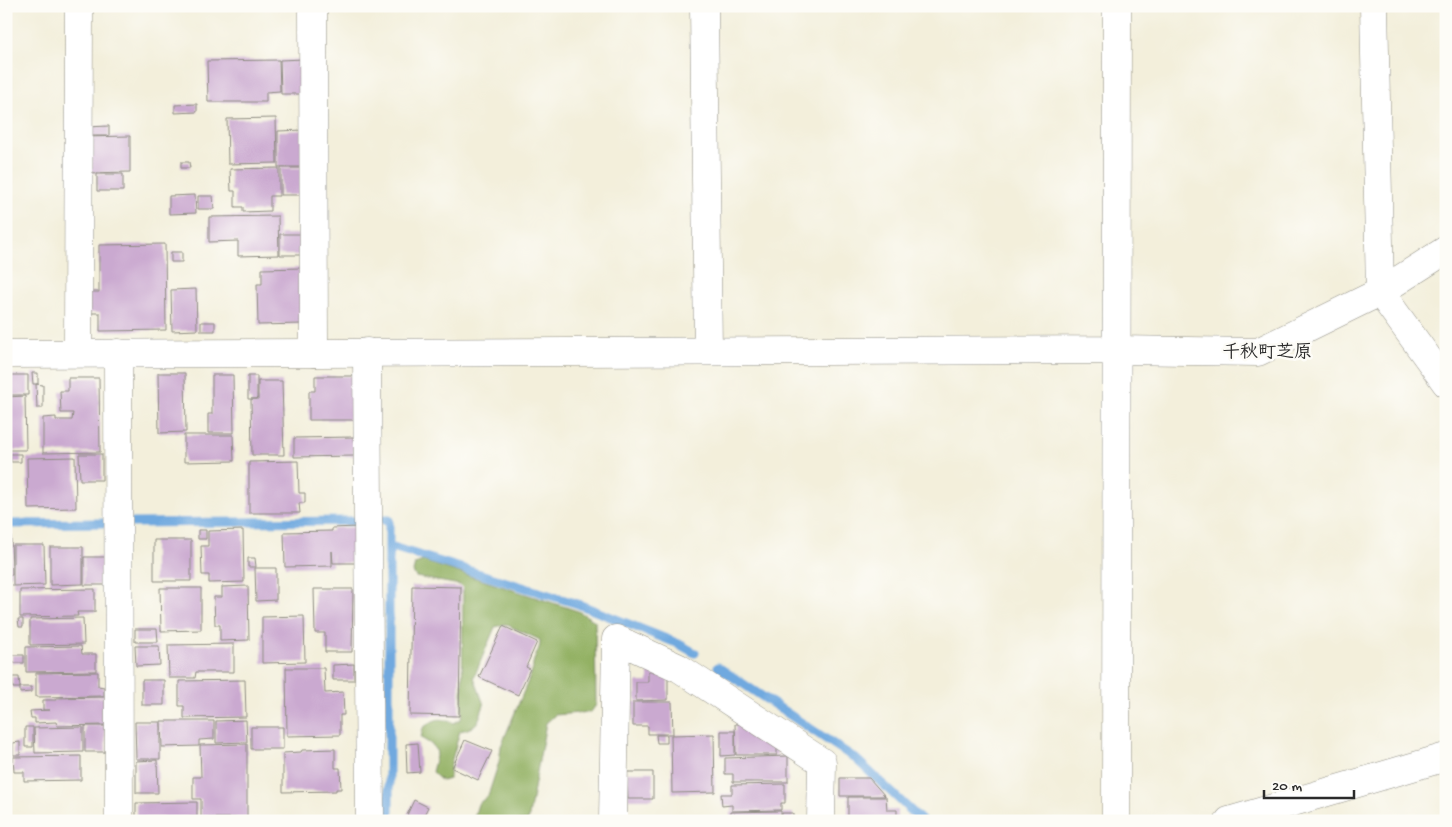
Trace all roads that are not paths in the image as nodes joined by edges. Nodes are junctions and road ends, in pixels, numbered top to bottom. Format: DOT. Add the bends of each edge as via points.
graph roads {
  1 [pos="79,6"];
  2 [pos="313,6"];
  3 [pos="704,6"];
  4 [pos="1117,6"];
  5 [pos="1374,6"];
  6 [pos="1446,250"];
  7 [pos="1380,292"];
  8 [pos="1117,350"];
  9 [pos="708,351"];
  10 [pos="367,352"];
  11 [pos="78,353"];
  12 [pos="118,353"];
  13 [pos="314,353"];
  14 [pos="6,354"];
  15 [pos="1446,383"];
  16 [pos="1446,757"];
  17 [pos="120,821"];
  18 [pos="370,821"];
  19 [pos="613,821"];
  20 [pos="821,821"];
  21 [pos="1116,821"];
  22 [pos="1229,821"];
  1 -- 11 [label="street"];
  2 -- 13 [label="street"];
  3 -- 9 [label="street"];
  4 -- 8 [label="street"];
  5 -- 7 [label="street"];
  6 -- 7 [label="street"];
  7 -- 8 [label="street" via="1258,352"];
  7 -- 15 [label="street"];
  8 -- 9 [label="street"];
  8 -- 21 [label="street"];
  9 -- 10 [label="street"];
  10 -- 13 [label="street"];
  10 -- 18 [label="street"];
  11 -- 12 [label="street"];
  11 -- 14 [label="street"];
  12 -- 13 [label="street"];
  12 -- 17 [label="street"];
  16 -- 22 [label="street"];
  19 -- 20 [label="street" via="616,639 679,668 822,762"];
}
